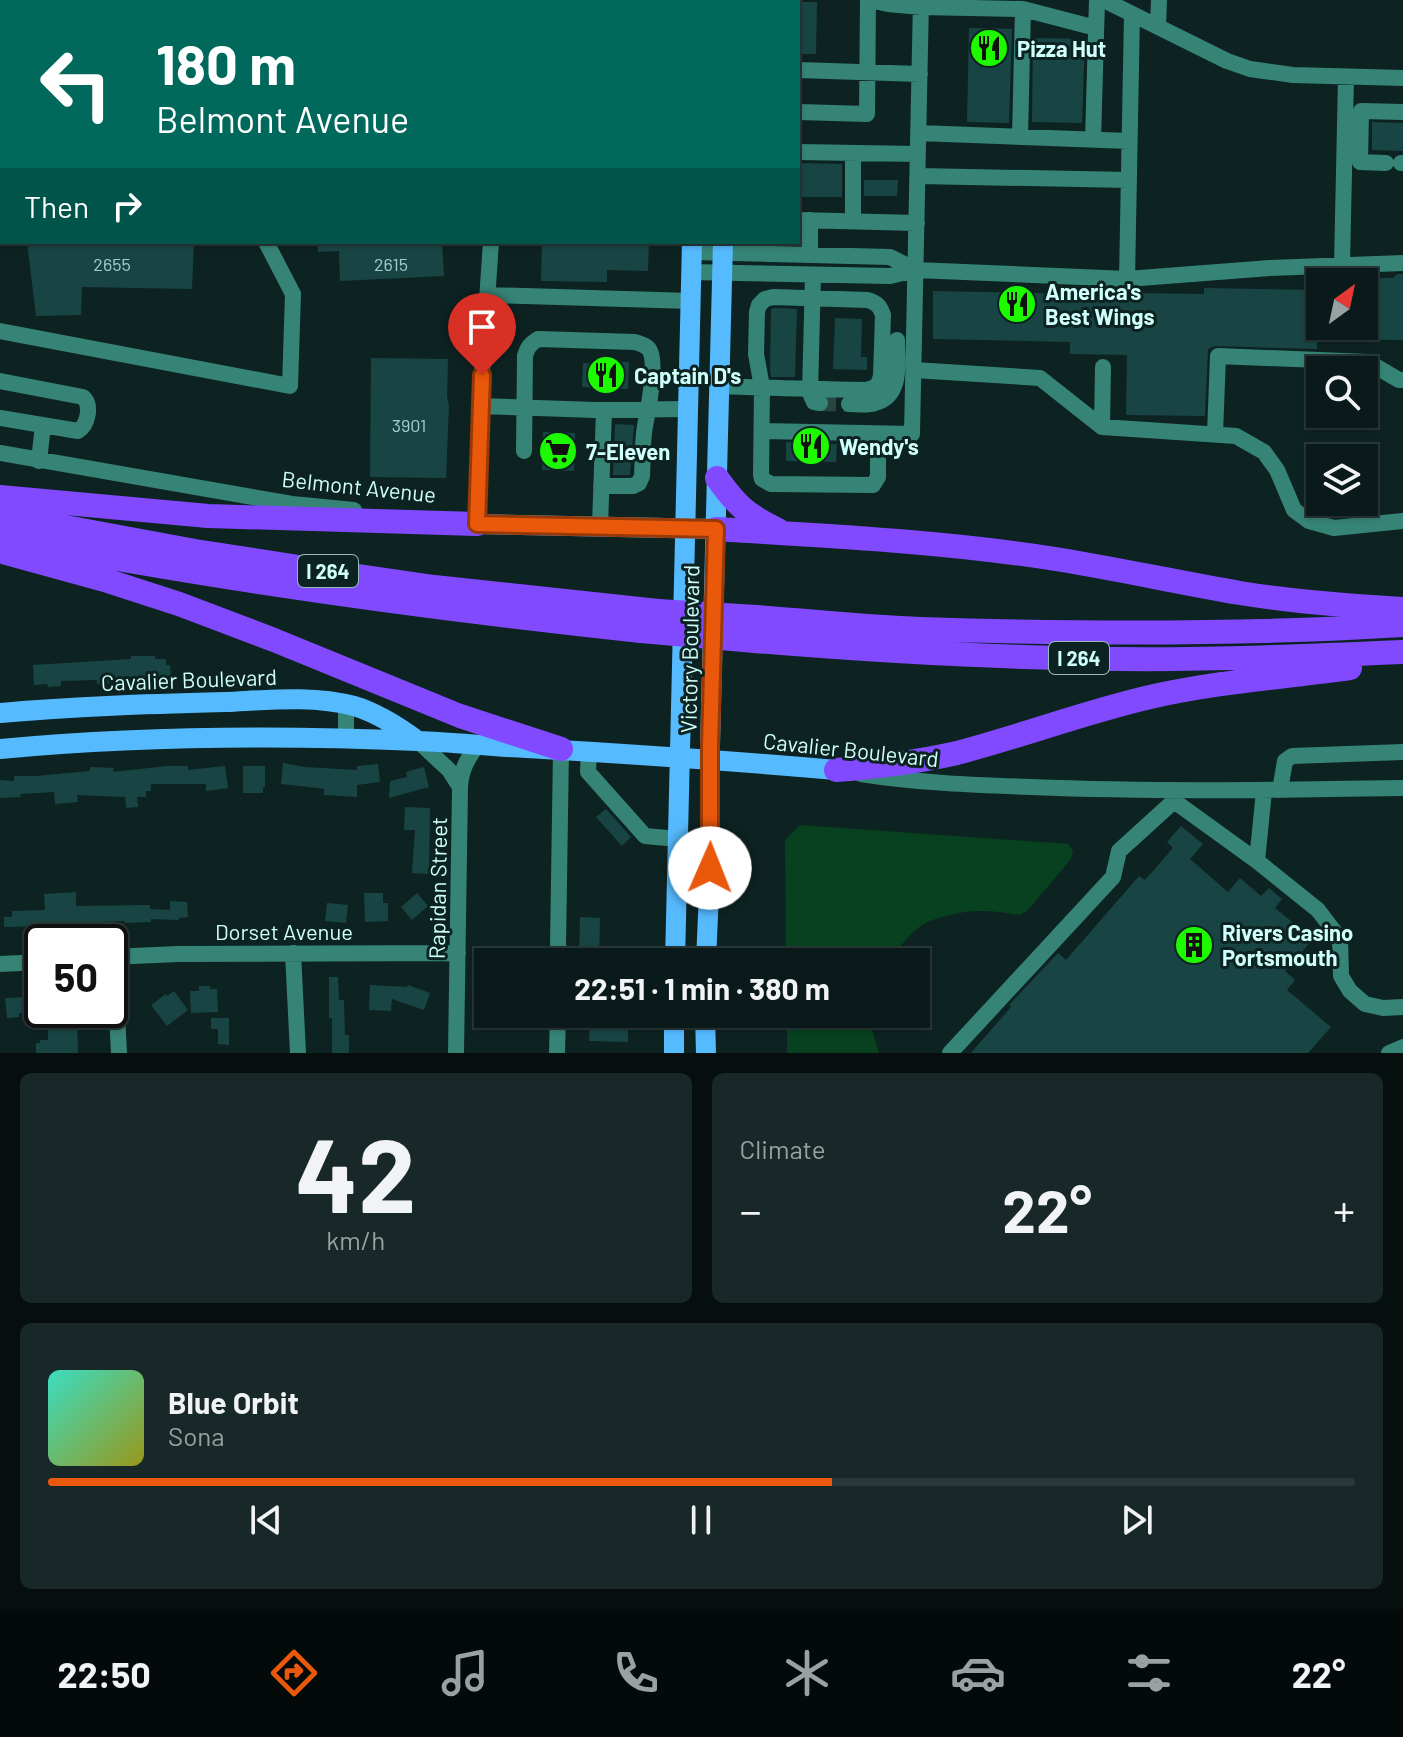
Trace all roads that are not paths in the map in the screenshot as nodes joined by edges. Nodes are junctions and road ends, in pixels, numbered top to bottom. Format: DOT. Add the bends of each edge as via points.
graph roads {
  1 [pos="868,0"];
  2 [pos="1097,0"];
  3 [pos="1104,0"];
  4 [pos="1159,0"];
  5 [pos="921,3"];
  6 [pos="1023,9"];
  7 [pos="1132,14"];
  8 [pos="1158,27"];
  9 [pos="1096,28"];
  10 [pos="800,70"];
  11 [pos="868,73"];
  12 [pos="920,74"];
  13 [pos="1346,77"];
  14 [pos="1403,78"];
  15 [pos="800,112"];
  16 [pos="1403,112"];
  17 [pos="919,133"];
  18 [pos="1020,137"];
  19 [pos="1093,140"];
  20 [pos="1129,141"];
  21 [pos="800,152"];
  22 [pos="853,153"];
  23 [pos="918,154"];
  24 [pos="1397,163"];
  25 [pos="918,176"];
  26 [pos="1129,180"];
  27 [pos="804,220"];
  28 [pos="853,221"];
  29 [pos="917,223"];
  30 [pos="267,244"];
  31 [pos="491,244"];
  32 [pos="692,255"];
  33 [pos="810,255"];
  34 [pos="723,256"];
  35 [pos="1403,263"];
  36 [pos="1342,265"];
  37 [pos="916,270"];
  38 [pos="813,275"];
  39 [pos="1127,279"];
  40 [pos="488,295"];
  41 [pos="812,298"];
  42 [pos="691,301"];
  43 [pos="0,331"];
  44 [pos="890,340"];
  45 [pos="914,340"];
  46 [pos="1103,367"];
  47 [pos="914,370"];
  48 [pos="1403,380"];
  49 [pos="0,381"];
  50 [pos="720,386"];
  51 [pos="762,387"];
  52 [pos="810,389"];
  53 [pos="820,403"];
  54 [pos="849,404"];
  55 [pos="480,406"];
  56 [pos="525,408"];
  57 [pos="649,409"];
  58 [pos="688,409"];
  59 [pos="604,410"];
  60 [pos="0,418"];
  61 [pos="43,425"];
  62 [pos="1102,427"];
  63 [pos="762,431"];
  64 [pos="790,432"];
  65 [pos="878,434"];
  66 [pos="1215,434"];
  67 [pos="524,451"];
  68 [pos="0,453"];
  69 [pos="39,461"];
  70 [pos="717,478"];
  71 [pos="816,485"];
  72 [pos="601,486"];
  73 [pos="0,497"];
  74 [pos="0,515"];
  75 [pos="1403,521"];
  76 [pos="477,524"];
  77 [pos="600,526"];
  78 [pos="686,528"];
  79 [pos="716,529"];
  80 [pos="783,533"];
  81 [pos="0,537"];
  82 [pos="0,552"];
  83 [pos="1403,609"];
  84 [pos="1403,625"];
  85 [pos="755,629"];
  86 [pos="1403,652"];
  87 [pos="1403,661"];
  88 [pos="346,704"];
  89 [pos="0,713"];
  90 [pos="346,739"];
  91 [pos="418,741"];
  92 [pos="478,744"];
  93 [pos="0,749"];
  94 [pos="561,749"];
  95 [pos="589,751"];
  96 [pos="1403,752"];
  97 [pos="679,756"];
  98 [pos="711,759"];
  99 [pos="836,770"];
  100 [pos="460,787"];
  101 [pos="1403,788"];
  102 [pos="1272,790"];
  103 [pos="1174,796"];
  104 [pos="678,839"];
  105 [pos="1257,861"];
  106 [pos="559,948"];
  107 [pos="675,948"];
  108 [pos="707,948"];
  109 [pos="293,953"];
  110 [pos="458,953"];
  111 [pos="128,957"];
  112 [pos="24,963"];
  113 [pos="0,964"];
  114 [pos="1403,1007"];
  115 [pos="117,1028"];
  116 [pos="558,1028"];
  117 [pos="674,1028"];
  118 [pos="705,1028"];
  119 [pos="1403,1047"];
  120 [pos="119,1053"];
  121 [pos="298,1053"];
  122 [pos="456,1053"];
  123 [pos="557,1053"];
  124 [pos="674,1053"];
  125 [pos="706,1053"];
  126 [pos="950,1053"];
  127 [pos="1389,1053"];
  1 -- 5 [label="street"];
  1 -- 11 [label="street"];
  2 -- 9 [label="street"];
  3 -- 7 [label="street"];
  4 -- 8 [label="street"];
  5 -- 6 [label="street"];
  5 -- 12 [label="street"];
  6 -- 9 [label="street"];
  6 -- 18 [label="street"];
  7 -- 8 [label="street"];
  7 -- 20 [label="street"];
  8 -- 13 [label="street" via="1250,69"];
  9 -- 19 [label="street"];
  10 -- 11 [label="street"];
  11 -- 12 [label="street"];
  11 -- 15 [label="street" via="867,114"];
  12 -- 17 [label="street"];
  13 -- 14 [label="street"];
  13 -- 36 [label="street"];
  16 -- 24 [label="street" via="1361,111 1360,162"];
  17 -- 18 [label="street"];
  17 -- 23 [label="street"];
  18 -- 19 [label="street"];
  19 -- 20 [label="street"];
  20 -- 26 [label="street"];
  21 -- 22 [label="street"];
  22 -- 23 [label="street"];
  22 -- 28 [label="street"];
  23 -- 25 [label="street"];
  25 -- 26 [label="street"];
  25 -- 29 [label="street"];
  26 -- 39 [label="street"];
  27 -- 28 [label="street"];
  27 -- 33 [label="street"];
  28 -- 29 [label="street"];
  29 -- 37 [label="street"];
  30 -- 43 [label="street" via="293,294 290,386"];
  31 -- 40 [label="street"];
  32 -- 34 [label="street"];
  32 -- 42 [label="main road, Victory Boulevard"];
  33 -- 34 [label="street"];
  33 -- 37 [label="street" via="890,257"];
  34 -- 38 [label="street"];
  34 -- 50 [label="main road, Victory Boulevard"];
  35 -- 36 [label="street"];
  36 -- 39 [label="street"];
  37 -- 38 [label="street" via="890,276"];
  37 -- 39 [label="street"];
  37 -- 45 [label="street"];
  38 -- 41 [label="street"];
  40 -- 42 [label="street"];
  40 -- 55 [label="street"];
  41 -- 44 [label="street" via="875,302"];
  41 -- 51 [label="street" via="773,297 759,305 756,354"];
  41 -- 52 [label="street"];
  42 -- 58 [label="main road, Victory Boulevard"];
  44 -- 45 [label="street"];
  44 -- 52 [label="street" via="873,389"];
  44 -- 54 [label="street" via="896,378 891,394 877,403"];
  45 -- 47 [label="street"];
  46 -- 62 [label="street"];
  47 -- 62 [label="street" via="1040,378"];
  47 -- 65 [label="street" via="912,434"];
  48 -- 66 [label="street" via="1368,362 1218,356"];
  49 -- 61 [label="street" via="87,400 82,430"];
  50 -- 51 [label="street"];
  50 -- 70 [label="main road, Victory Boulevard"];
  51 -- 52 [label="street"];
  51 -- 63 [label="street"];
  52 -- 53 [label="street" via="811,398"];
  55 -- 56 [label="street"];
  55 -- 76 [label="street"];
  56 -- 57 [label="street" via="525,356 538,339 643,344 652,359"];
  56 -- 59 [label="street"];
  56 -- 67 [label="street"];
  57 -- 58 [label="street"];
  57 -- 59 [label="street"];
  57 -- 72 [label="street" via="639,483"];
  58 -- 78 [label="main road, Victory Boulevard"];
  59 -- 72 [label="street"];
  60 -- 61 [label="street"];
  61 -- 69 [label="street"];
  62 -- 66 [label="street"];
  63 -- 64 [label="street"];
  63 -- 71 [label="street" via="761,475 766,483"];
  64 -- 65 [label="street"];
  64 -- 71 [label="street" via="859,437 868,448 866,477"];
  65 -- 71 [label="street" via="878,477 873,485"];
  66 -- 75 [label="street" via="1236,436 1264,452 1294,510 1309,521 1334,528"];
  68 -- 69 [label="street, Belmont Avenue"];
  69 -- 76 [label="street, Belmont Avenue" via="292,504"];
  70 -- 79 [label="main road, Victory Boulevard"];
  70 -- 80 [label="highway" via="746,513"];
  72 -- 77 [label="street"];
  73 -- 76 [label="highway" via="208,516"];
  74 -- 85 [label="highway, I 264, bridge" via="331,572 658,611"];
  76 -- 77 [label="main road, Belmont Avenue"];
  77 -- 78 [label="main road, Belmont Avenue"];
  78 -- 79 [label="main road, Belmont Avenue"];
  78 -- 97 [label="main road, Victory Boulevard"];
  79 -- 80 [label="highway"];
  79 -- 98 [label="main road, Victory Boulevard"];
  80 -- 83 [label="highway" via="1048,558 1242,594"];
  81 -- 85 [label="highway, I 264, bridge" via="262,584 478,613 641,631"];
  82 -- 94 [label="highway" via="179,604 460,716"];
  84 -- 85 [label="highway, I 264" via="1219,633"];
  85 -- 86 [label="highway, I 264" via="965,655 1248,659"];
  87 -- 99 [label="highway" via="1186,690 945,755"];
  88 -- 89 [label="main road, Cavalier Boulevard" via="121,704"];
  88 -- 90 [label="street"];
  88 -- 91 [label="main road, Cavalier Boulevard" via="395,724"];
  90 -- 91 [label="main road, Cavalier Boulevard"];
  90 -- 93 [label="main road, Cavalier Boulevard" via="178,737"];
  91 -- 92 [label="main road, Cavalier Boulevard"];
  91 -- 100 [label="street, Rapidan Street"];
  92 -- 94 [label="main road, Cavalier Boulevard"];
  92 -- 100 [label="street" via="465,762"];
  94 -- 95 [label="main road, Cavalier Boulevard"];
  94 -- 106 [label="street"];
  95 -- 97 [label="main road, Cavalier Boulevard"];
  95 -- 104 [label="street" via="588,772 645,836"];
  96 -- 102 [label="street" via="1292,756"];
  97 -- 98 [label="main road, Cavalier Boulevard"];
  97 -- 104 [label="main road, Victory Boulevard"];
  98 -- 99 [label="main road, Cavalier Boulevard"];
  98 -- 108 [label="main road, Victory Boulevard"];
  99 -- 103 [label="street, Cavalier Boulevard" via="935,783"];
  100 -- 110 [label="street, Rapidan Street"];
  101 -- 102 [label="street, Cavalier Boulevard"];
  102 -- 103 [label="street, Cavalier Boulevard"];
  102 -- 105 [label="street"];
  103 -- 105 [label="street"];
  103 -- 126 [label="street" via="1119,851 1113,877"];
  104 -- 107 [label="main road, Victory Boulevard"];
  105 -- 114 [label="street" via="1318,910 1340,939 1341,976 1350,991 1365,1004"];
  109 -- 110 [label="street, Dorset Avenue"];
  109 -- 111 [label="street, Dorset Avenue"];
  109 -- 121 [label="street"];
  110 -- 122 [label="street, Rapidan Street"];
  112 -- 113 [label="street"];
  115 -- 120 [label="street"];
  116 -- 123 [label="street"];
  117 -- 124 [label="main road"];
  118 -- 125 [label="main road"];
  119 -- 127 [label="street"];
}
